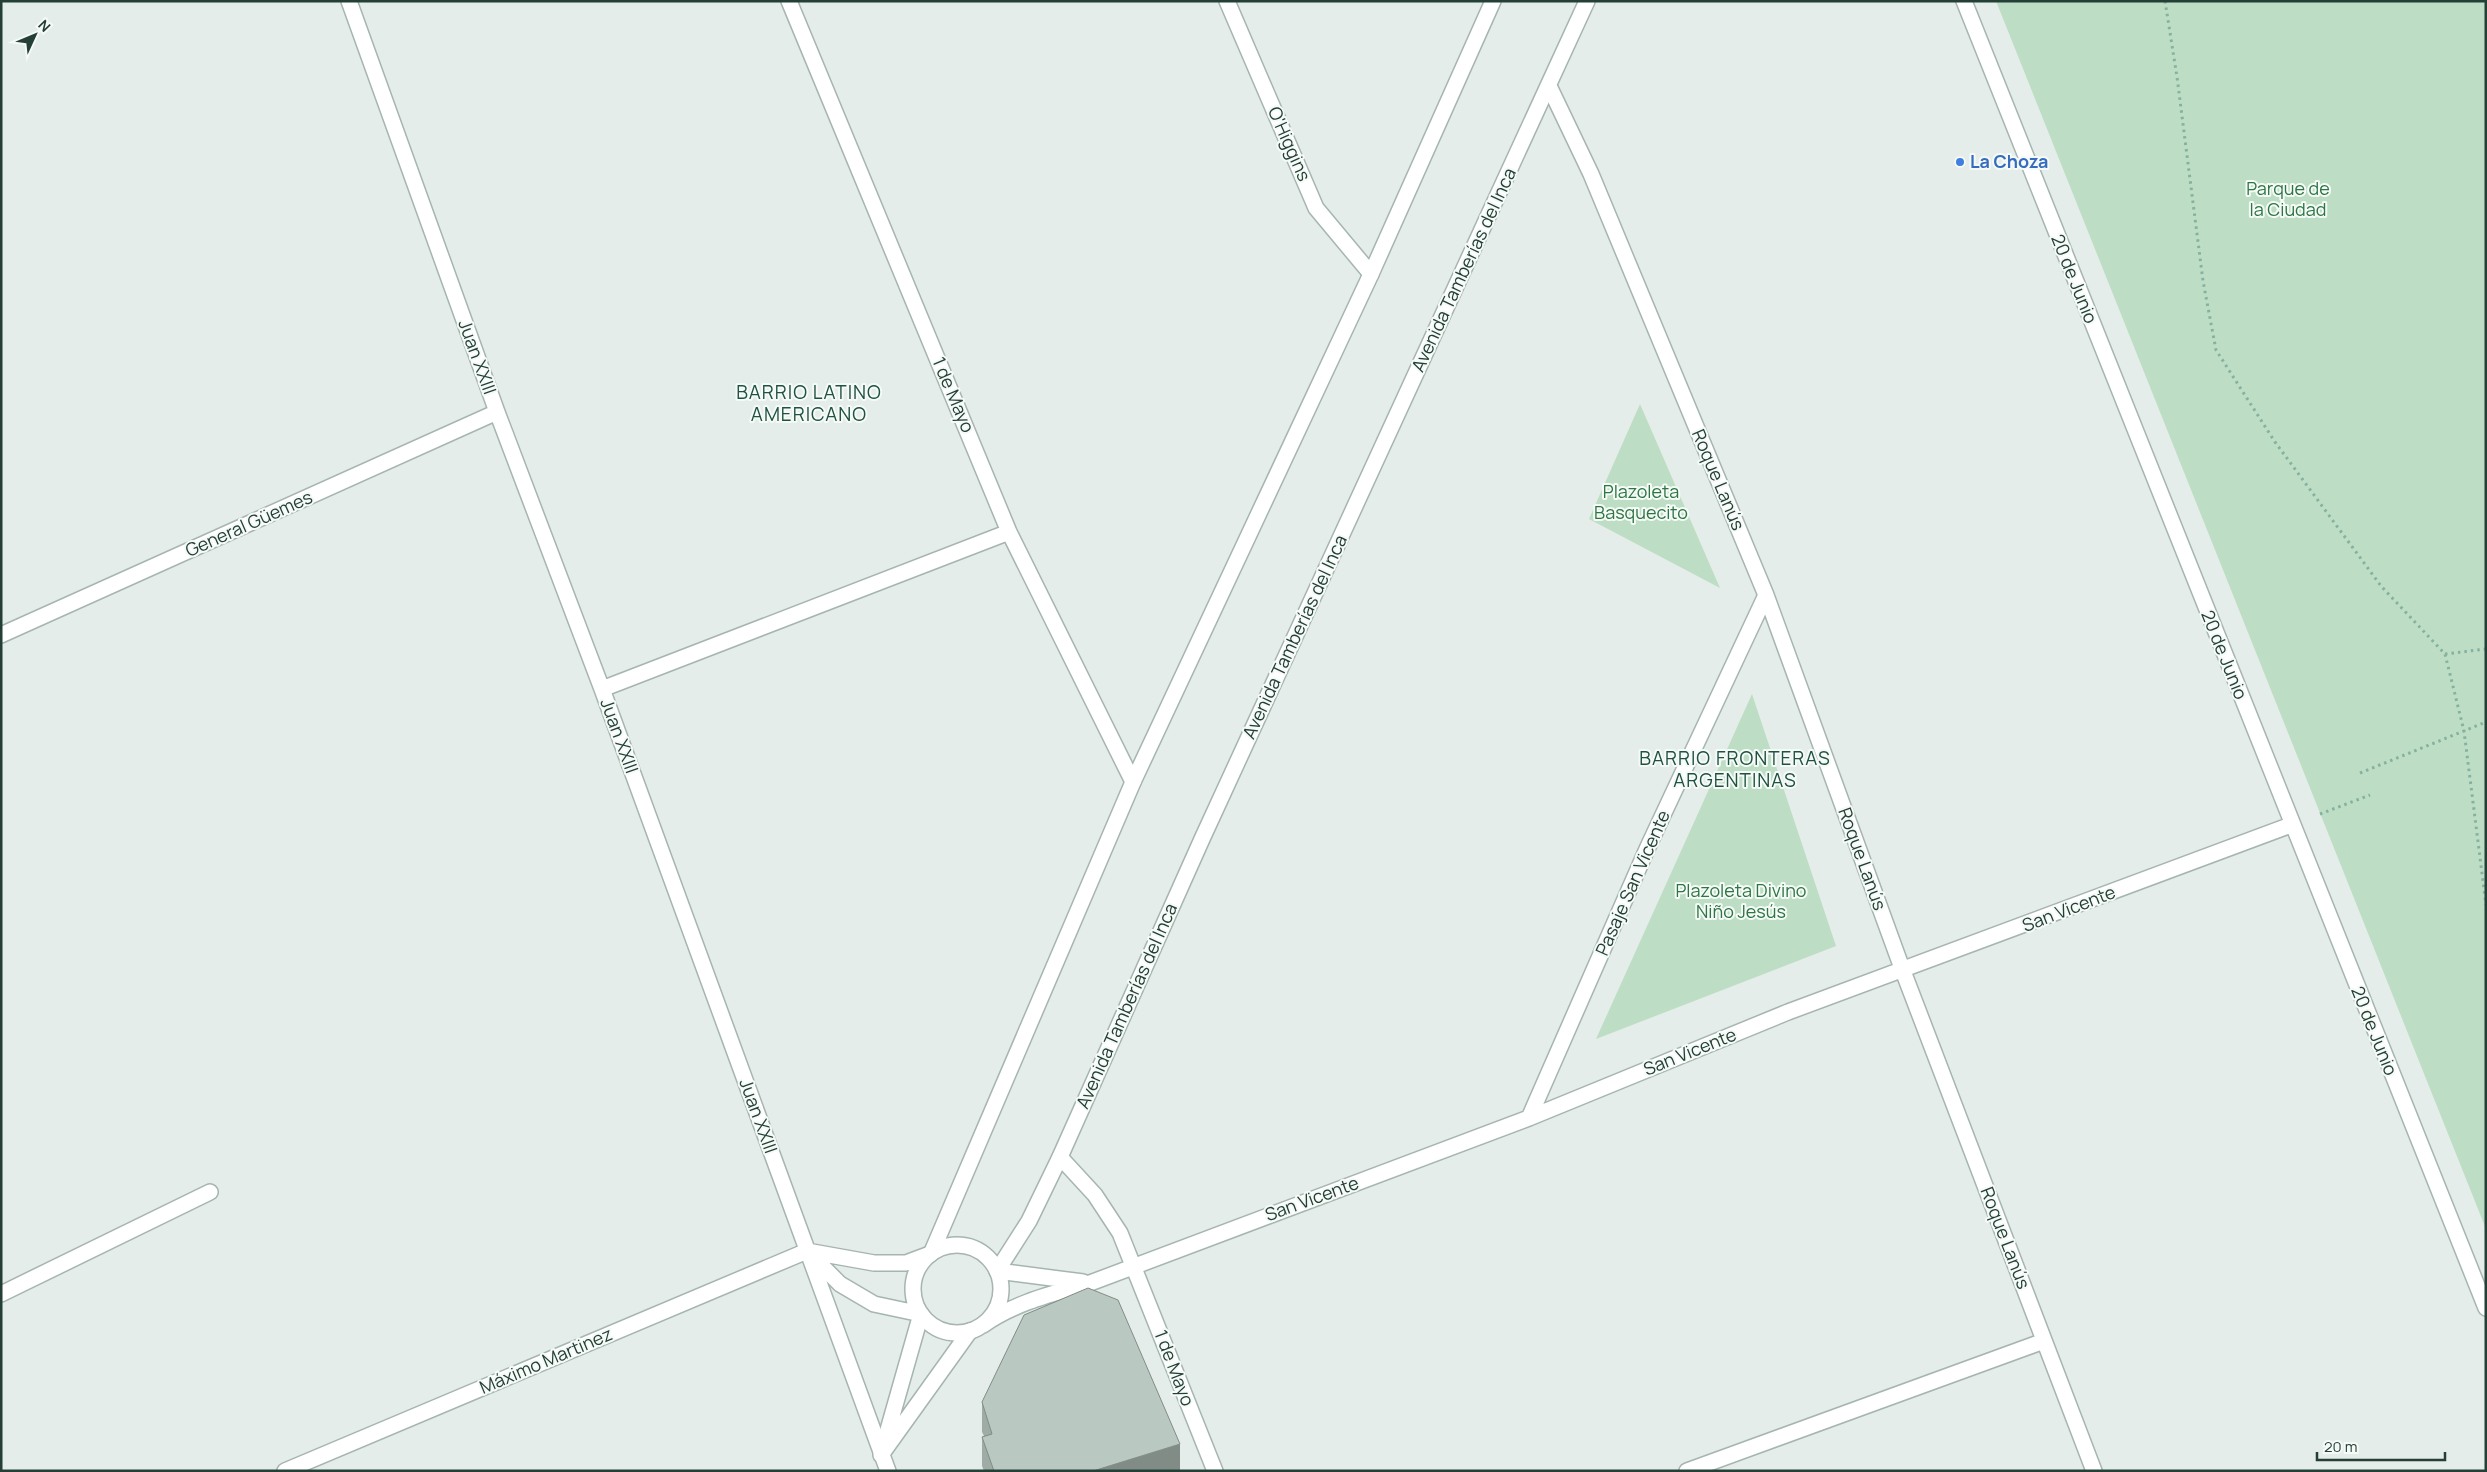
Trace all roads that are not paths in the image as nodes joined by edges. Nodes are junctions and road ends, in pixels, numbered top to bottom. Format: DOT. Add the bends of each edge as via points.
graph roads {
  1 [pos="350,1"];
  2 [pos="789,1"];
  3 [pos="1226,1"];
  4 [pos="1493,1"];
  5 [pos="1587,1"];
  6 [pos="1964,1"];
  7 [pos="1549,86"];
  8 [pos="1371,274"];
  9 [pos="497,412"];
  10 [pos="1010,532"];
  11 [pos="1766,595"];
  12 [pos="1,635"];
  13 [pos="602,689"];
  14 [pos="1133,782"];
  15 [pos="2291,825"];
  16 [pos="1903,971"];
  17 [pos="1529,1118"];
  18 [pos="1060,1157"];
  19 [pos="210,1192"];
  20 [pos="807,1251"];
  21 [pos="931,1254"];
  22 [pos="1134,1266"];
  23 [pos="997,1271"];
  24 [pos="1090,1283"];
  25 [pos="1,1294"];
  26 [pos="2486,1308"];
  27 [pos="921,1314"];
  28 [pos="977,1328"];
  29 [pos="2044,1340"];
  30 [pos="881,1455"];
  31 [pos="285,1471"];
  32 [pos="874,1471"];
  33 [pos="888,1471"];
  34 [pos="1215,1471"];
  35 [pos="1687,1471"];
  36 [pos="2094,1471"];
  1 -- 9 [label="street, Juan XXIII"];
  2 -- 10 [label="street, 1 de Mayo"];
  3 -- 8 [label="street, O'Higgins" via="1316,208"];
  4 -- 8 [label="street"];
  5 -- 7 [label="street, Avenida Tamberías del Inca"];
  6 -- 15 [label="street, 20 de Junio"];
  7 -- 11 [label="street, Roque Lanús" via="1591,174"];
  7 -- 18 [label="street, Avenida Tamberías del Inca" via="1202,839"];
  8 -- 14 [label="street"];
  9 -- 12 [label="street, General Güemes"];
  9 -- 13 [label="street, Juan XXIII"];
  10 -- 13 [label="street"];
  10 -- 14 [label="street, 1 de Mayo"];
  11 -- 16 [label="street, Roque Lanús"];
  11 -- 17 [label="street, Pasaje San Vicente" via="1647,849"];
  13 -- 20 [label="street, Juan XXIII"];
  14 -- 21 [label="street"];
  15 -- 16 [label="street, San Vicente"];
  15 -- 26 [label="street, 20 de Junio"];
  16 -- 17 [label="street, San Vicente" via="1788,1012"];
  16 -- 29 [label="street, Roque Lanús"];
  17 -- 22 [label="street, San Vicente"];
  18 -- 22 [label="street, 1 de Mayo" via="1095,1195 1120,1234"];
  18 -- 23 [label="street, Avenida Tamberías del Inca" via="1029,1221"];
  19 -- 25 [label="street"];
  20 -- 21 [label="street" via="874,1263 906,1263"];
  20 -- 27 [label="street" via="840,1284 874,1304"];
  20 -- 30 [label="street, Juan XXIII"];
  20 -- 31 [label="street, Máximo Martinez"];
  21 -- 23 [label="street" via="949,1246 968,1246 980,1251"];
  21 -- 27 [label="street" via="915,1276 915,1302"];
  22 -- 24 [label="street, San Vicente"];
  22 -- 34 [label="street, 1 de Mayo"];
  23 -- 24 [label="street"];
  23 -- 28 [label="street" via="1001,1285 1000,1300 994,1314"];
  24 -- 28 [label="street, San Vicente" via="1004,1310"];
  27 -- 28 [label="street" via="944,1330 957,1333"];
  27 -- 30 [label="street"];
  28 -- 30 [label="street"];
  29 -- 35 [label="street"];
  29 -- 36 [label="street, Roque Lanús"];
  30 -- 32 [label="street"];
  30 -- 33 [label="street, Juan XXIII"];
}
